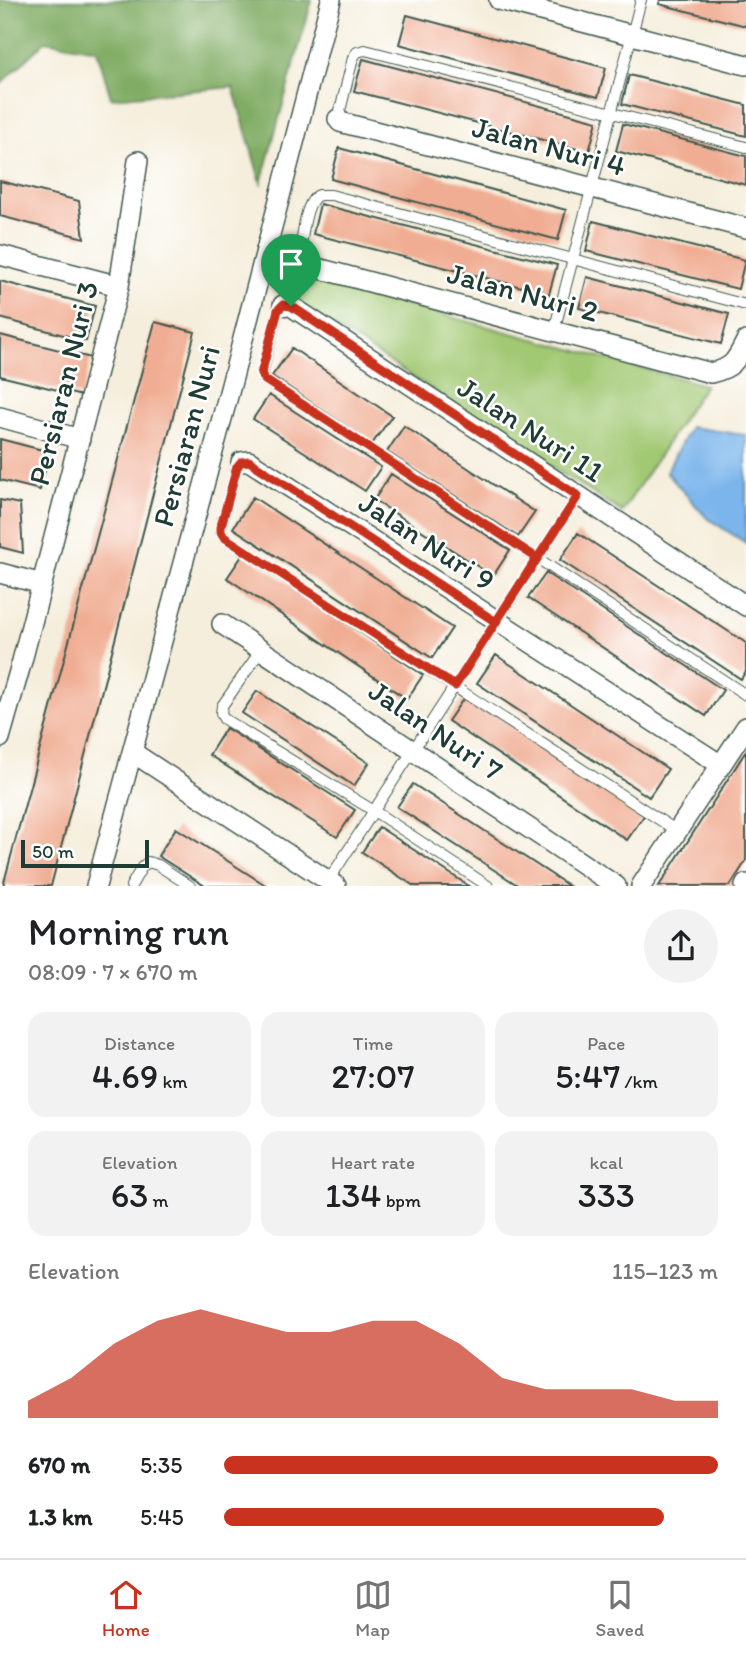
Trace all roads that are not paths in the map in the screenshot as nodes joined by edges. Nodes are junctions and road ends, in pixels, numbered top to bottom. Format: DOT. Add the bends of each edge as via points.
graph roads {
  1 [pos="331,0"];
  2 [pos="499,0"];
  3 [pos="641,0"];
  4 [pos="632,35"];
  5 [pos="746,65"];
  6 [pos="612,113"];
  7 [pos="338,119"];
  8 [pos="746,147"];
  9 [pos="138,160"];
  10 [pos="592,188"];
  11 [pos="746,228"];
  12 [pos="0,256"];
  13 [pos="573,259"];
  14 [pos="306,265"];
  15 [pos="119,286"];
  16 [pos="283,305"];
  17 [pos="746,305"];
  18 [pos="554,331"];
  19 [pos="746,341"];
  20 [pos="0,417"];
  21 [pos="80,439"];
  22 [pos="241,462"];
  23 [pos="578,496"];
  24 [pos="537,558"];
  25 [pos="0,573"];
  26 [pos="42,584"];
  27 [pos="746,606"];
  28 [pos="496,622"];
  29 [pos="222,624"];
  30 [pos="261,650"];
  31 [pos="455,686"];
  32 [pos="746,695"];
  33 [pos="746,727"];
  34 [pos="0,738"];
  35 [pos="413,750"];
  36 [pos="132,751"];
  37 [pos="721,765"];
  38 [pos="374,811"];
  39 [pos="677,831"];
  40 [pos="330,884"];
  41 [pos="96,886"];
  42 [pos="131,886"];
  43 [pos="190,886"];
  44 [pos="488,886"];
  45 [pos="616,886"];
  46 [pos="641,886"];
  1 -- 36 [label="street, Persiaran Nuri"];
  2 -- 4 [label="street"];
  3 -- 4 [label="lane"];
  4 -- 5 [label="street"];
  4 -- 6 [label="lane"];
  6 -- 7 [label="lane" via="365,50 353,58"];
  6 -- 8 [label="lane"];
  6 -- 10 [label="lane"];
  7 -- 10 [label="street, Jalan Nuri 4"];
  9 -- 15 [label="street, Persiaran Nuri 3"];
  10 -- 11 [label="street, Jalan Nuri 4"];
  10 -- 13 [label="lane"];
  12 -- 15 [label="street"];
  13 -- 14 [label="lane" via="319,195 308,208 300,256"];
  13 -- 17 [label="lane"];
  13 -- 18 [label="lane"];
  14 -- 18 [label="street, Jalan Nuri 2"];
  15 -- 21 [label="street, Persiaran Nuri 3"];
  16 -- 23 [label="street, Jalan Nuri 11" via="291,306"];
  16 -- 24 [label="lane" via="261,374 265,380"];
  18 -- 19 [label="street, Jalan Nuri 2" via="711,373 736,361"];
  20 -- 21 [label="street"];
  21 -- 26 [label="street, Persiaran Nuri 3"];
  22 -- 28 [label="street, Jalan Nuri 9" via="249,461"];
  22 -- 31 [label="lane" via="221,526 224,537"];
  23 -- 24 [label="lane"];
  23 -- 27 [label="street, Jalan Nuri 11"];
  24 -- 28 [label="lane"];
  24 -- 32 [label="lane"];
  25 -- 26 [label="street"];
  26 -- 34 [label="street, Persiaran Nuri 3"];
  28 -- 31 [label="lane"];
  28 -- 37 [label="street, Jalan Nuri 9"];
  29 -- 30 [label="street, Jalan Nuri 7"];
  30 -- 35 [label="street, Jalan Nuri 7"];
  30 -- 38 [label="lane" via="222,706 224,719"];
  31 -- 35 [label="lane"];
  31 -- 39 [label="lane"];
  33 -- 37 [label="street"];
  35 -- 38 [label="lane"];
  35 -- 45 [label="street, Jalan Nuri 7"];
  36 -- 40 [label="street"];
  36 -- 41 [label="street, Persiaran Nuri"];
  37 -- 39 [label="street"];
  38 -- 40 [label="lane"];
  38 -- 44 [label="lane"];
  39 -- 46 [label="street"];
  42 -- 43 [label="lane" via="148,862"];
}
